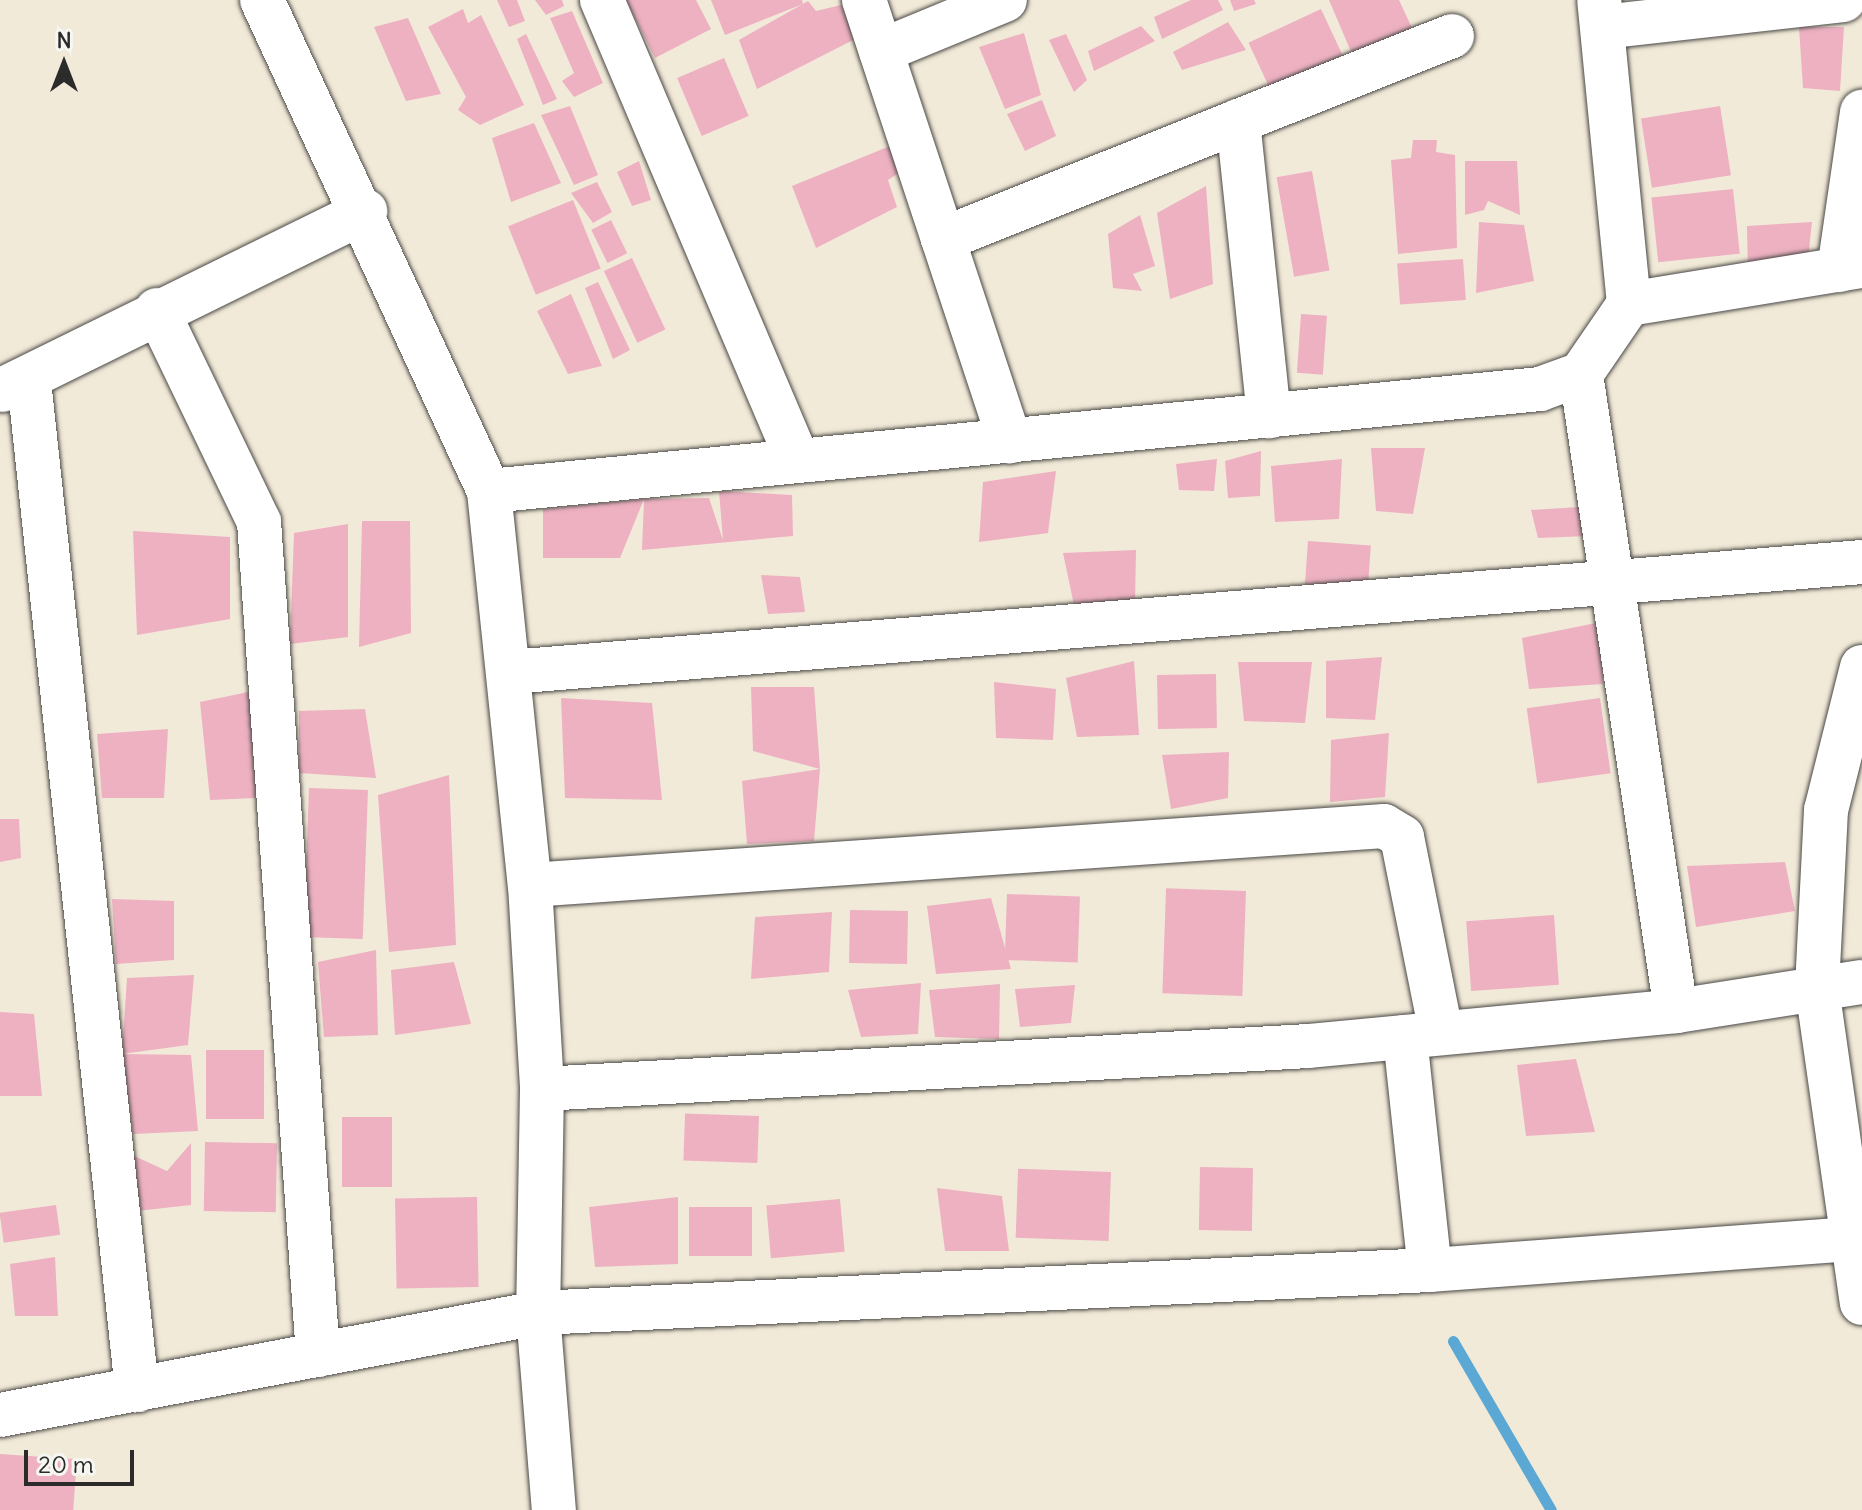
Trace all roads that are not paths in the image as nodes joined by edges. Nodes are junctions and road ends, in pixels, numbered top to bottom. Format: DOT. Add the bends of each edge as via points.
graph roads {
  1 [pos="262,0"];
  2 [pos="602,0"];
  3 [pos="864,0"];
  4 [pos="1005,0"];
  5 [pos="1843,0"];
  6 [pos="1601,13"];
  7 [pos="1452,36"];
  8 [pos="881,51"];
  9 [pos="1862,112"];
  10 [pos="1238,121"];
  11 [pos="365,211"];
  12 [pos="943,239"];
  13 [pos="1850,268"];
  14 [pos="1629,304"];
  15 [pos="157,310"];
  16 [pos="1581,374"];
  17 [pos="15,386"];
  18 [pos="1269,416"];
  19 [pos="1010,441"];
  20 [pos="798,461"];
  21 [pos="489,491"];
  22 [pos="1862,562"];
  23 [pos="1616,582"];
  24 [pos="1862,667"];
  25 [pos="510,672"];
  26 [pos="530,885"];
  27 [pos="1862,982"];
  28 [pos="1817,988"];
  29 [pos="1676,1011"];
  30 [pos="1423,1035"];
  31 [pos="542,1089"];
  32 [pos="1850,1239"];
  33 [pos="1430,1270"];
  34 [pos="1862,1303"];
  35 [pos="538,1313"];
  36 [pos="318,1355"];
  37 [pos="137,1390"];
  38 [pos="0,1415"];
  39 [pos="554,1510"];
  1 -- 11 [label="street"];
  2 -- 20 [label="street"];
  3 -- 8 [label="street"];
  4 -- 8 [label="street"];
  5 -- 6 [label="street"];
  6 -- 14 [label="street"];
  7 -- 10 [label="street"];
  8 -- 12 [label="street"];
  9 -- 13 [label="street"];
  10 -- 12 [label="street"];
  10 -- 18 [label="street"];
  11 -- 15 [label="street"];
  11 -- 21 [label="street"];
  12 -- 19 [label="street"];
  13 -- 14 [label="street"];
  14 -- 16 [label="street"];
  15 -- 17 [label="street"];
  15 -- 36 [label="street" via="259,522"];
  16 -- 18 [label="street" via="1540,389"];
  16 -- 23 [label="street"];
  17 -- 37 [label="street"];
  18 -- 19 [label="street"];
  19 -- 20 [label="street"];
  20 -- 21 [label="street"];
  21 -- 25 [label="street"];
  22 -- 23 [label="street"];
  23 -- 25 [label="street"];
  23 -- 29 [label="street"];
  24 -- 28 [label="street" via="1826,810"];
  25 -- 26 [label="street"];
  26 -- 30 [label="street" via="1384,826 1402,837"];
  26 -- 31 [label="street"];
  27 -- 28 [label="street"];
  28 -- 29 [label="street"];
  28 -- 32 [label="street"];
  29 -- 30 [label="street"];
  30 -- 31 [label="street"];
  30 -- 33 [label="street"];
  31 -- 35 [label="street"];
  32 -- 33 [label="street"];
  32 -- 34 [label="street"];
  33 -- 35 [label="street"];
  35 -- 36 [label="street"];
  35 -- 39 [label="street"];
  36 -- 37 [label="street"];
  37 -- 38 [label="street"];
}
